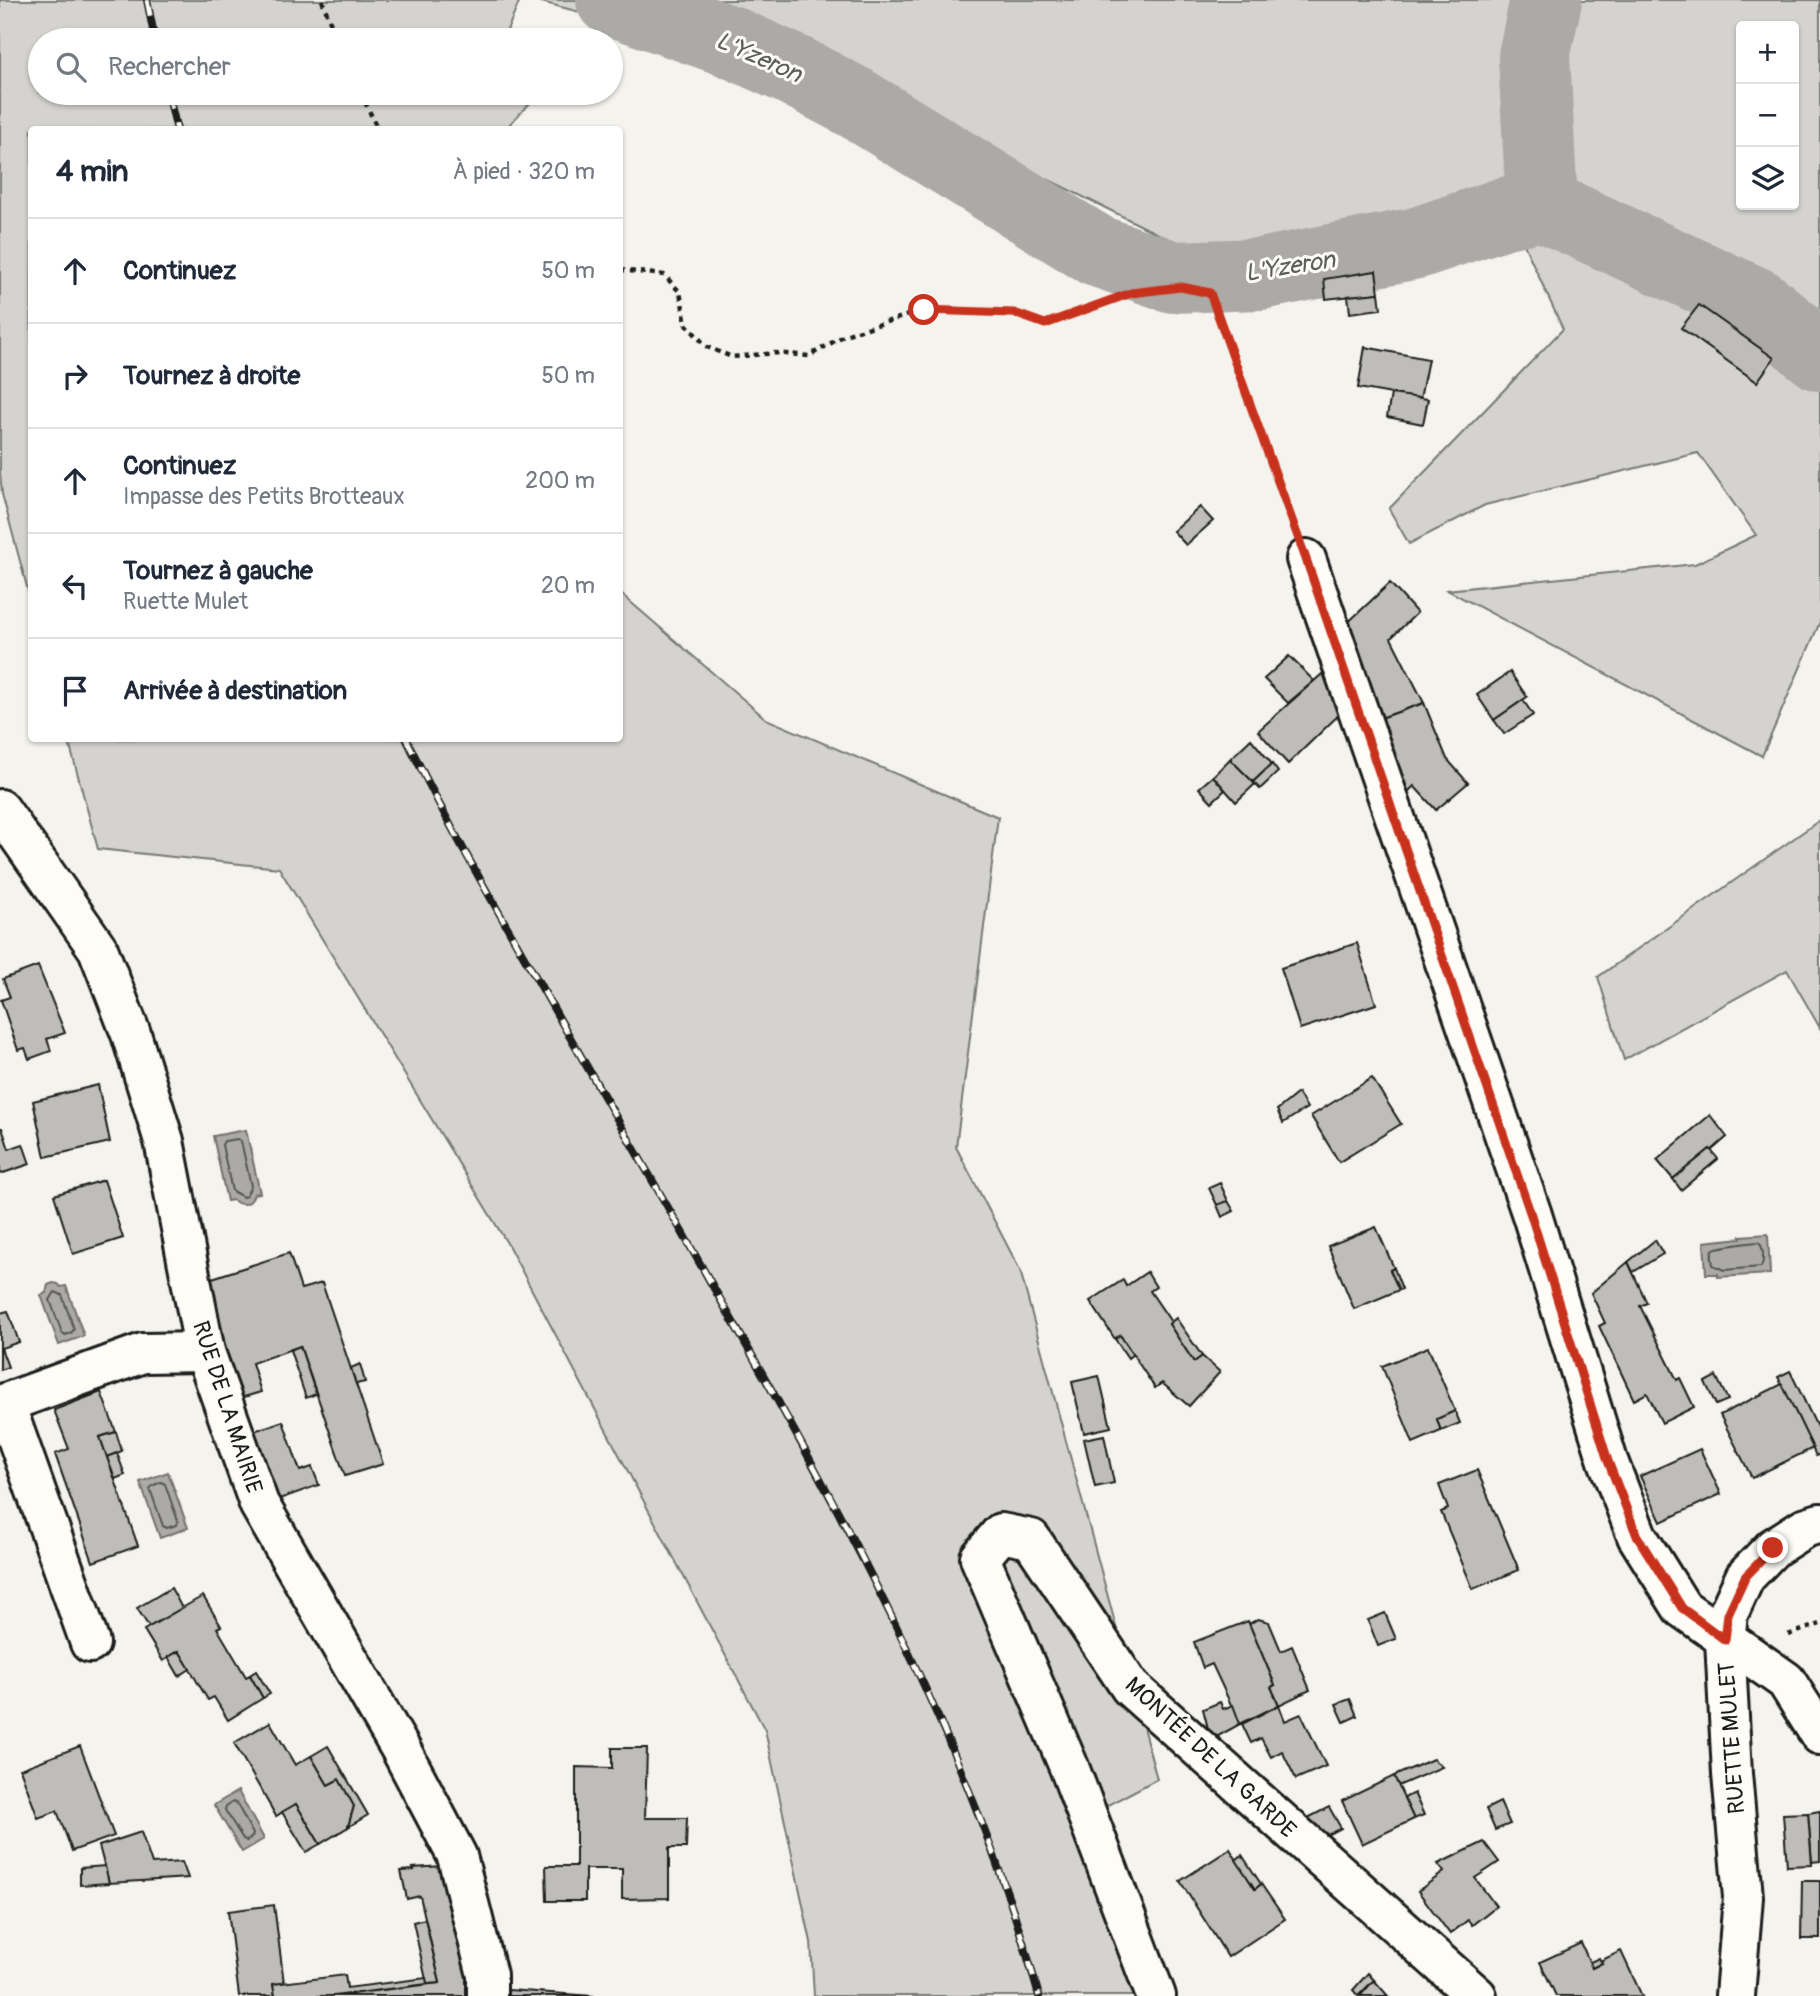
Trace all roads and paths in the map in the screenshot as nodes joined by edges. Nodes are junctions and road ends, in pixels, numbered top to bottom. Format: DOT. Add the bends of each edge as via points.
graph roads {
  1 [pos="322,0"];
  2 [pos="332,28"];
  3 [pos="367,105"];
  4 [pos="376,126"];
  5 [pos="623,270"];
  6 [pos="1306,559"];
  7 [pos="0,808"];
  8 [pos="205,1352"];
  9 [pos="2,1404"];
  10 [pos="1820,1523"];
  11 [pos="1725,1640"];
  12 [pos="90,1643"];
  13 [pos="1820,1735"];
  14 [pos="487,1996"];
  15 [pos="1156,1996"];
  16 [pos="1477,1996"];
  17 [pos="1735,1996"];
  1 -- 2 [label="path"];
  3 -- 4 [label="path"];
  5 -- 6 [label="path" via="664,275 680,292 686,324 707,347 732,357 809,356 845,335 924,310 1014,313 1045,324 1131,293 1181,287 1210,293"];
  6 -- 11 [label="street" via="1637,1536 1682,1608"];
  7 -- 8 [label="street, RUE DE LA MAIRIE" via="98,949 131,1034 164,1141"];
  8 -- 9 [label="street" via="143,1353"];
  8 -- 14 [label="street, RUE DE LA MAIRIE" via="259,1504 457,1856 487,1975"];
  9 -- 12 [label="street"];
  10 -- 11 [label="street, RUETTE MULET" via="1773,1548 1745,1577 1728,1614"];
  11 -- 13 [label="street" via="1786,1681"];
  11 -- 17 [label="street, RUETTE MULET" via="1743,1897"];
  15 -- 16 [label="street, MONTÉE DE LA GARDE" via="1069,1768 980,1558 1001,1534 1031,1539 1129,1687"];
}
